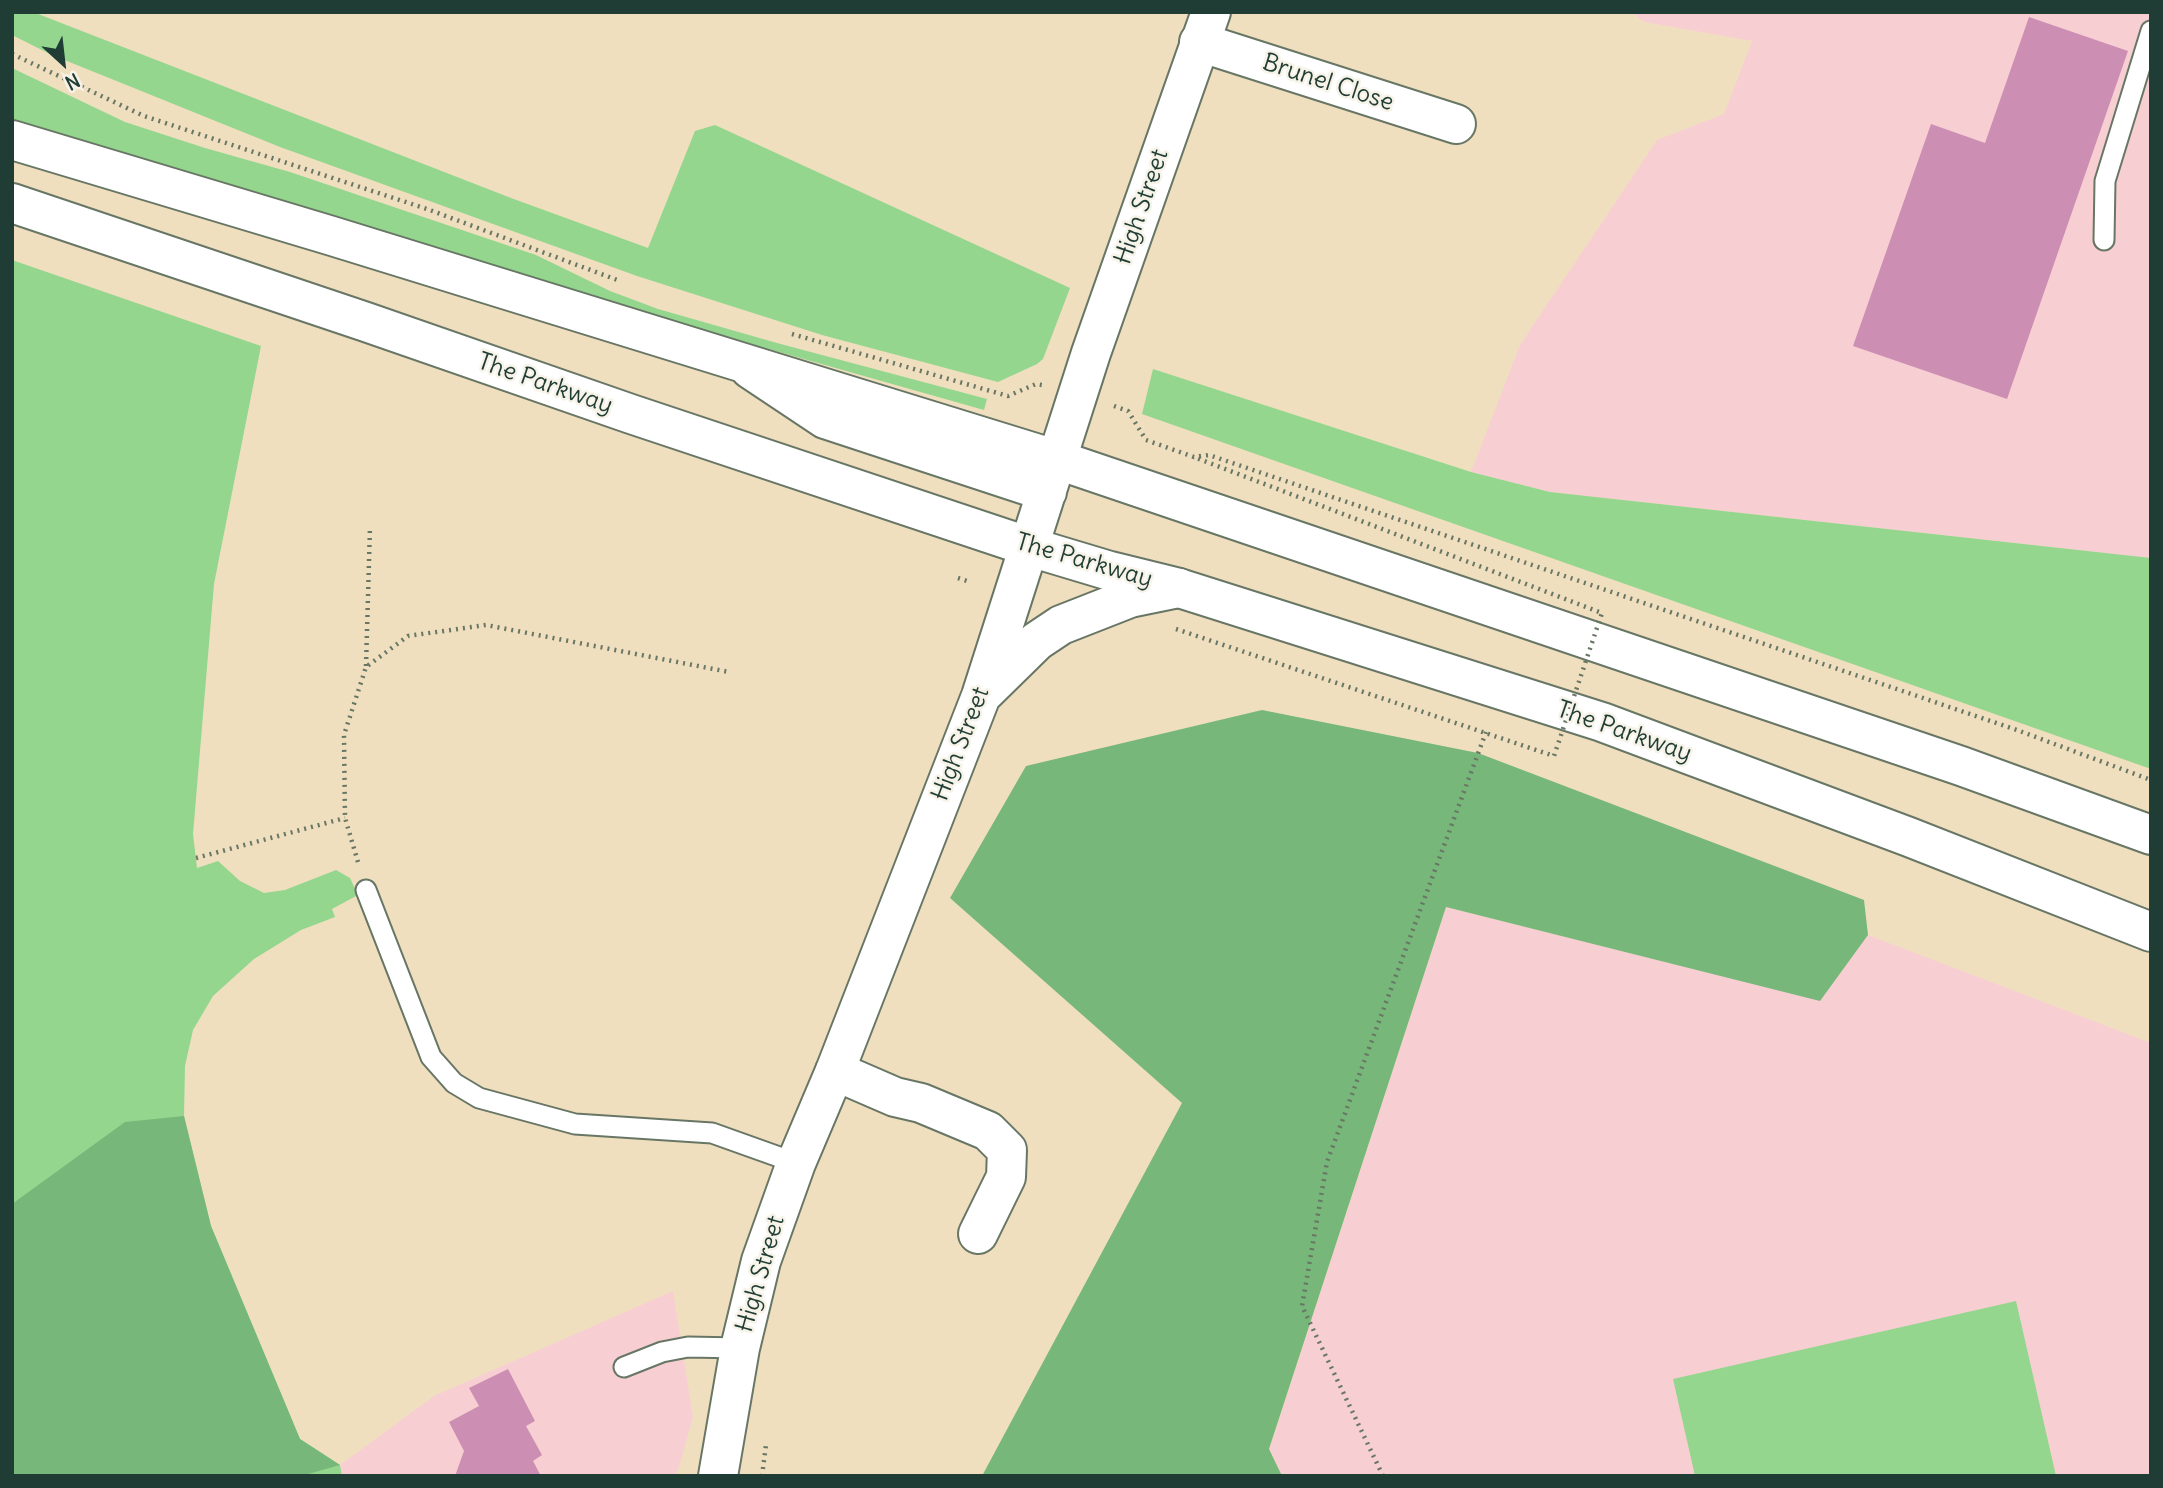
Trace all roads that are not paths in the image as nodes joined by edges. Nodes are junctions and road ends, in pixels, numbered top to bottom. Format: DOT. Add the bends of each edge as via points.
graph roads {
  1 [pos="1205,27"];
  2 [pos="2151,31"];
  3 [pos="1456,124"];
  4 [pos="12,140"];
  5 [pos="12,204"];
  6 [pos="2104,240"];
  7 [pos="1052,476"];
  8 [pos="1030,547"];
  9 [pos="1179,588"];
  10 [pos="981,696"];
  11 [pos="2151,835"];
  12 [pos="366,890"];
  13 [pos="2151,932"];
  14 [pos="835,1071"];
  15 [pos="796,1163"];
  16 [pos="978,1234"];
  17 [pos="740,1348"];
  18 [pos="624,1367"];
  19 [pos="718,1476"];
  1 -- 3 [label="main road, Brunel Close"];
  1 -- 7 [label="main road, High Street"];
  2 -- 6 [label="lane" via="2105,181"];
  4 -- 7 [label="main road" via="733,359"];
  5 -- 8 [label="main road, The Parkway"];
  7 -- 8 [label="main road, High Street"];
  7 -- 11 [label="main road" via="1961,766"];
  8 -- 9 [label="main road, The Parkway"];
  8 -- 10 [label="main road, High Street"];
  9 -- 10 [label="main road" via="1130,598 1061,625"];
  9 -- 13 [label="main road, The Parkway" via="1602,722"];
  10 -- 14 [label="main road, High Street"];
  12 -- 15 [label="lane" via="431,1058 454,1083 478,1098 575,1124 712,1133"];
  14 -- 15 [label="main road, High Street"];
  14 -- 16 [label="main road" via="988,1131 1007,1150 1006,1177"];
  15 -- 17 [label="main road, High Street" via="761,1261"];
  17 -- 18 [label="lane" via="688,1347"];
  17 -- 19 [label="main road, High Street"];
}
